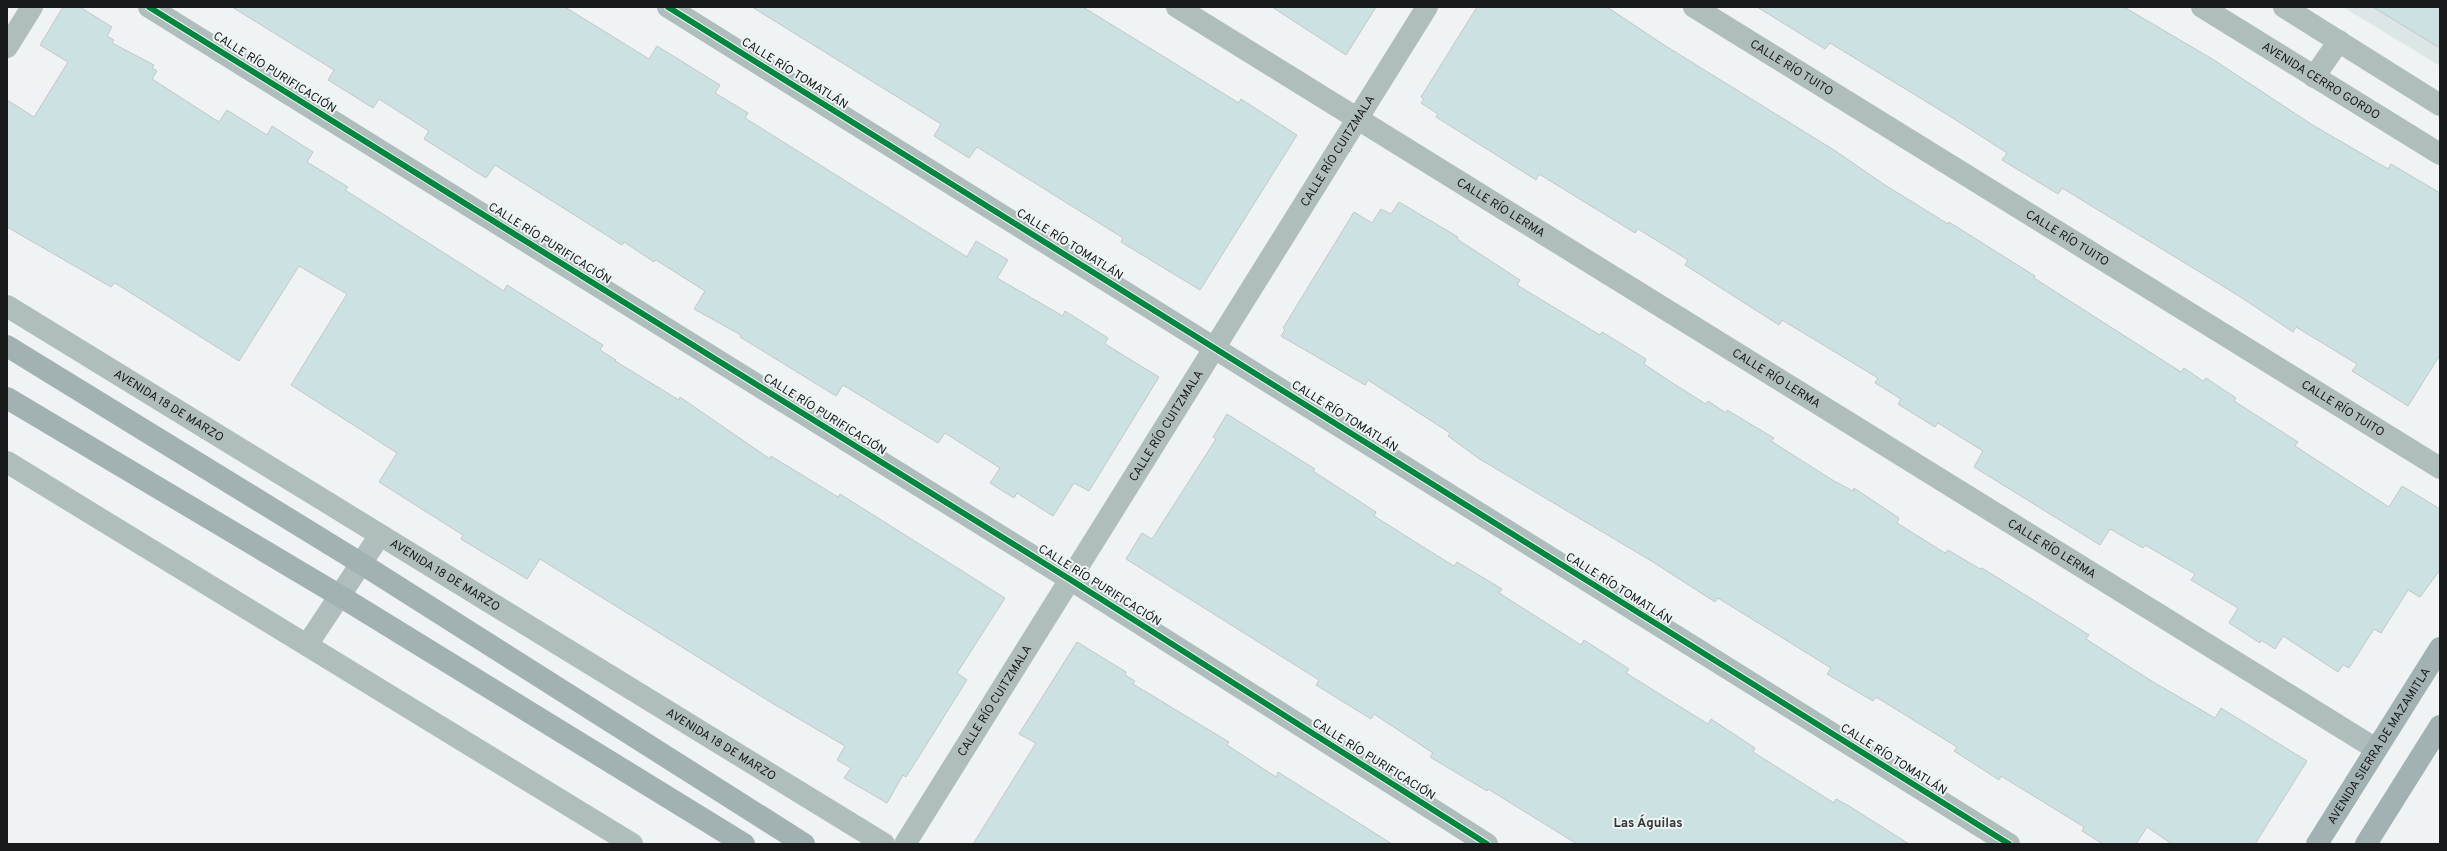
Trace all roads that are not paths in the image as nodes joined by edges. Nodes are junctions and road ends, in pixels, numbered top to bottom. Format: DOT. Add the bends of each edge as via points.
graph roads {
  1 [pos="32,7"];
  2 [pos="149,7"];
  3 [pos="668,7"];
  4 [pos="1177,7"];
  5 [pos="1427,7"];
  6 [pos="1694,7"];
  7 [pos="2202,7"];
  8 [pos="2284,7"];
  9 [pos="2339,41"];
  10 [pos="7,47"];
  11 [pos="2314,77"];
  12 [pos="2440,105"];
  13 [pos="1357,119"];
  14 [pos="2440,154"];
  15 [pos="7,306"];
  16 [pos="7,346"];
  17 [pos="1215,348"];
  18 [pos="7,398"];
  19 [pos="7,462"];
  20 [pos="2440,468"];
  21 [pos="380,535"];
  22 [pos="362,564"];
  23 [pos="1071,580"];
  24 [pos="340,596"];
  25 [pos="307,645"];
  26 [pos="2440,648"];
  27 [pos="2437,739"];
  28 [pos="2376,749"];
  29 [pos="632,844"];
  30 [pos="744,844"];
  31 [pos="804,844"];
  32 [pos="884,844"];
  33 [pos="906,844"];
  34 [pos="1487,844"];
  35 [pos="2009,844"];
  36 [pos="2317,844"];
  37 [pos="2366,844"];
  1 -- 10 [label="street"];
  2 -- 23 [label="street, CALLE RÍO PURIFICACIÓN"];
  3 -- 17 [label="street, CALLE RÍO TOMATLÁN"];
  4 -- 13 [label="street, CALLE RÍO LERMA"];
  5 -- 13 [label="street, CALLE RÍO CUITZMALA"];
  6 -- 20 [label="street, CALLE RÍO TUITO"];
  7 -- 11 [label="street, AVENIDA CERRO GORDO"];
  8 -- 9 [label="street"];
  9 -- 11 [label="street"];
  9 -- 12 [label="street"];
  11 -- 14 [label="street, AVENIDA CERRO GORDO"];
  13 -- 17 [label="street, CALLE RÍO CUITZMALA"];
  13 -- 28 [label="street, CALLE RÍO LERMA"];
  15 -- 21 [label="street, AVENIDA 18 DE MARZO"];
  16 -- 22 [label="main road"];
  17 -- 23 [label="street, CALLE RÍO CUITZMALA"];
  17 -- 35 [label="street, CALLE RÍO TOMATLÁN"];
  18 -- 24 [label="main road"];
  19 -- 25 [label="street"];
  21 -- 22 [label="street"];
  21 -- 32 [label="street, AVENIDA 18 DE MARZO"];
  22 -- 24 [label="street"];
  22 -- 31 [label="main road"];
  23 -- 33 [label="street, CALLE RÍO CUITZMALA"];
  23 -- 34 [label="street, CALLE RÍO PURIFICACIÓN"];
  24 -- 25 [label="street"];
  24 -- 30 [label="main road"];
  25 -- 29 [label="street"];
  26 -- 28 [label="main road, AVENIDA SIERRA DE MAZAMITLA"];
  27 -- 37 [label="main road"];
  28 -- 36 [label="main road, AVENIDA SIERRA DE MAZAMITLA"];
}
